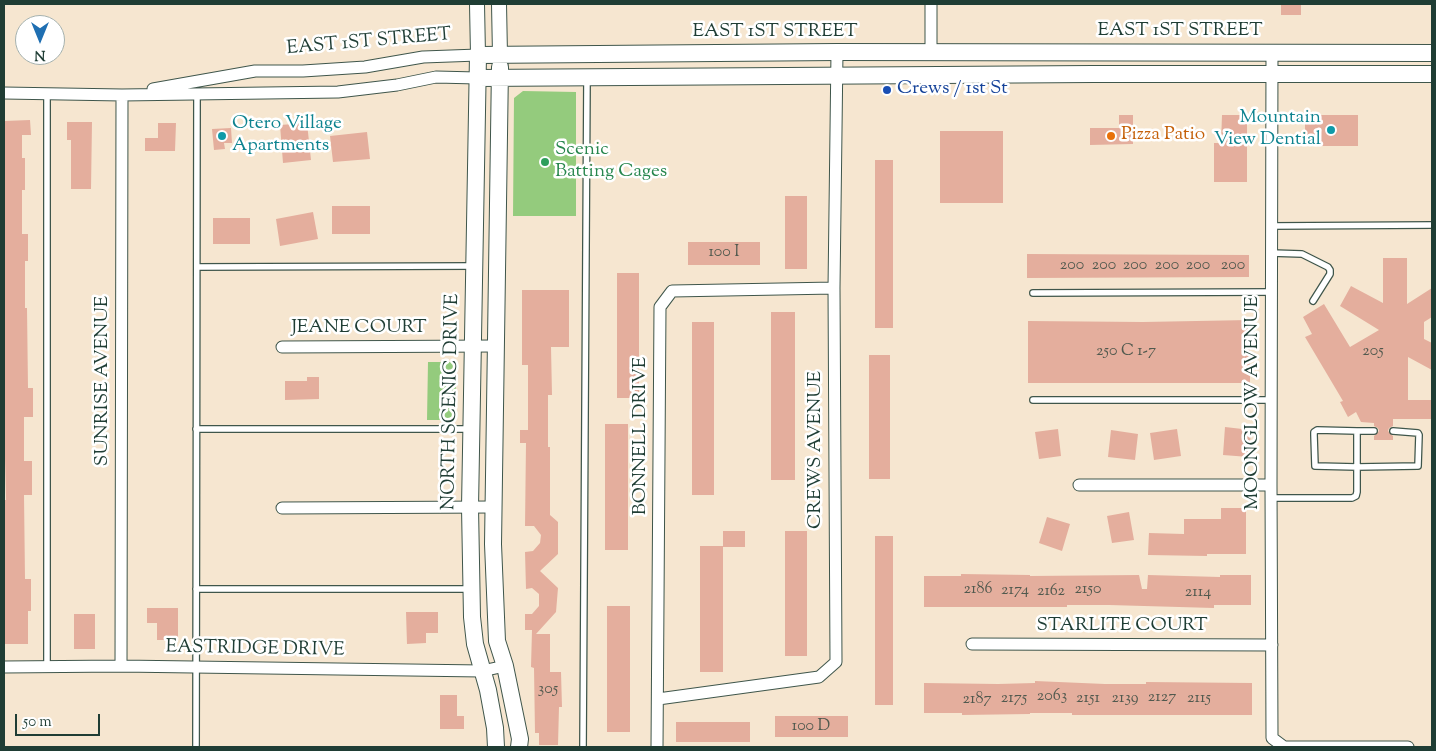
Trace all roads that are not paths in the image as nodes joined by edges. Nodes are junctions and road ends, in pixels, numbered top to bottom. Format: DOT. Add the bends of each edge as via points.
graph roads {
  1 [pos="477,4"];
  2 [pos="499,4"];
  3 [pos="931,4"];
  4 [pos="836,52"];
  5 [pos="931,52"];
  6 [pos="1272,52"];
  7 [pos="1432,53"];
  8 [pos="478,55"];
  9 [pos="500,55"];
  10 [pos="1272,74"];
  11 [pos="1432,74"];
  12 [pos="837,75"];
  13 [pos="587,76"];
  14 [pos="477,78"];
  15 [pos="500,78"];
  16 [pos="47,93"];
  17 [pos="4,94"];
  18 [pos="122,95"];
  19 [pos="197,95"];
  20 [pos="1432,225"];
  21 [pos="1272,226"];
  22 [pos="1271,253"];
  23 [pos="474,266"];
  24 [pos="196,267"];
  25 [pos="834,288"];
  26 [pos="1271,292"];
  27 [pos="1033,293"];
  28 [pos="1313,301"];
  29 [pos="473,346"];
  30 [pos="496,346"];
  31 [pos="282,347"];
  32 [pos="1033,400"];
  33 [pos="1271,400"];
  34 [pos="196,429"];
  35 [pos="472,429"];
  36 [pos="1357,431"];
  37 [pos="1374,431"];
  38 [pos="1393,431"];
  39 [pos="1357,467"];
  40 [pos="1079,485"];
  41 [pos="1271,485"];
  42 [pos="1271,498"];
  43 [pos="470,507"];
  44 [pos="494,507"];
  45 [pos="282,508"];
  46 [pos="196,589"];
  47 [pos="471,589"];
  48 [pos="972,644"];
  49 [pos="1272,645"];
  50 [pos="47,666"];
  51 [pos="121,666"];
  52 [pos="505,666"];
  53 [pos="4,667"];
  54 [pos="196,667"];
  55 [pos="482,670"];
  56 [pos="658,700"];
  57 [pos="196,747"];
  58 [pos="496,747"];
  59 [pos="519,747"];
  60 [pos="583,747"];
  61 [pos="657,747"];
  62 [pos="1284,747"];
  63 [pos="1408,747"];
  1 -- 8 [label="street"];
  2 -- 9 [label="street"];
  3 -- 5 [label="street"];
  4 -- 5 [label="main road, EAST 1ST STREET"];
  4 -- 9 [label="main road, EAST 1ST STREET"];
  4 -- 12 [label="street, CREWS AVENUE"];
  5 -- 6 [label="main road, EAST 1ST STREET"];
  6 -- 7 [label="main road, EAST 1ST STREET"];
  6 -- 10 [label="street, MOONGLOW AVENUE"];
  8 -- 9 [label="main road, EAST 1ST STREET"];
  8 -- 14 [label="main road, NORTH SCENIC DRIVE"];
  8 -- 18 [label="street, EAST 1ST STREET" via="423,56 366,67 255,71"];
  9 -- 15 [label="main road"];
  10 -- 11 [label="main road, EAST 1ST STREET"];
  10 -- 12 [label="main road, EAST 1ST STREET"];
  10 -- 21 [label="street, MOONGLOW AVENUE"];
  12 -- 13 [label="main road, EAST 1ST STREET"];
  12 -- 25 [label="street, CREWS AVENUE"];
  13 -- 15 [label="main road, EAST 1ST STREET"];
  13 -- 60 [label="lane"];
  14 -- 15 [label="main road, EAST 1ST STREET"];
  14 -- 19 [label="street, EAST 1ST STREET" via="436,77 397,86 338,92"];
  14 -- 23 [label="main road, NORTH SCENIC DRIVE"];
  15 -- 30 [label="main road"];
  16 -- 17 [label="street, EAST 1ST STREET"];
  16 -- 18 [label="street, EAST 1ST STREET"];
  16 -- 50 [label="lane"];
  18 -- 19 [label="street, EAST 1ST STREET"];
  18 -- 51 [label="street, SUNRISE AVENUE"];
  19 -- 24 [label="lane"];
  20 -- 21 [label="lane"];
  21 -- 22 [label="street, MOONGLOW AVENUE"];
  22 -- 26 [label="street, MOONGLOW AVENUE"];
  22 -- 28 [label="lane" via="1302,254 1328,267 1330,274"];
  23 -- 24 [label="lane"];
  23 -- 29 [label="main road, NORTH SCENIC DRIVE"];
  24 -- 34 [label="lane"];
  25 -- 56 [label="street, CREWS AVENUE" via="836,662 819,676"];
  25 -- 56 [label="street, BONNELL DRIVE" via="672,291 660,308"];
  26 -- 27 [label="lane"];
  26 -- 33 [label="street, MOONGLOW AVENUE"];
  29 -- 30 [label="street, JEANE COURT"];
  29 -- 31 [label="street, JEANE COURT"];
  29 -- 35 [label="main road, NORTH SCENIC DRIVE"];
  30 -- 44 [label="main road"];
  32 -- 33 [label="lane"];
  33 -- 41 [label="street, MOONGLOW AVENUE"];
  34 -- 35 [label="lane"];
  34 -- 46 [label="lane"];
  35 -- 43 [label="main road, NORTH SCENIC DRIVE"];
  36 -- 37 [label="lane"];
  36 -- 39 [label="lane"];
  36 -- 39 [label="lane" via="1314,432 1315,466"];
  38 -- 39 [label="lane" via="1418,433 1418,466"];
  39 -- 42 [label="lane" via="1357,492 1352,498"];
  40 -- 41 [label="street"];
  41 -- 42 [label="street, MOONGLOW AVENUE"];
  42 -- 49 [label="street, MOONGLOW AVENUE"];
  43 -- 44 [label="street"];
  43 -- 45 [label="street"];
  43 -- 47 [label="main road, NORTH SCENIC DRIVE"];
  44 -- 52 [label="main road" via="497,641"];
  46 -- 47 [label="lane"];
  46 -- 54 [label="lane"];
  47 -- 55 [label="main road, NORTH SCENIC DRIVE" via="475,644"];
  48 -- 49 [label="street, STARLITE COURT"];
  49 -- 62 [label="street, MOONGLOW AVENUE" via="1272,738"];
  50 -- 51 [label="street, EASTRIDGE DRIVE"];
  50 -- 53 [label="street, EASTRIDGE DRIVE"];
  51 -- 54 [label="street, EASTRIDGE DRIVE"];
  52 -- 55 [label="street, EASTRIDGE DRIVE"];
  52 -- 59 [label="main road"];
  54 -- 55 [label="street, EASTRIDGE DRIVE"];
  54 -- 57 [label="lane"];
  55 -- 58 [label="main road, NORTH SCENIC DRIVE"];
  56 -- 61 [label="street, BONNELL DRIVE"];
  62 -- 63 [label="street"];
}
